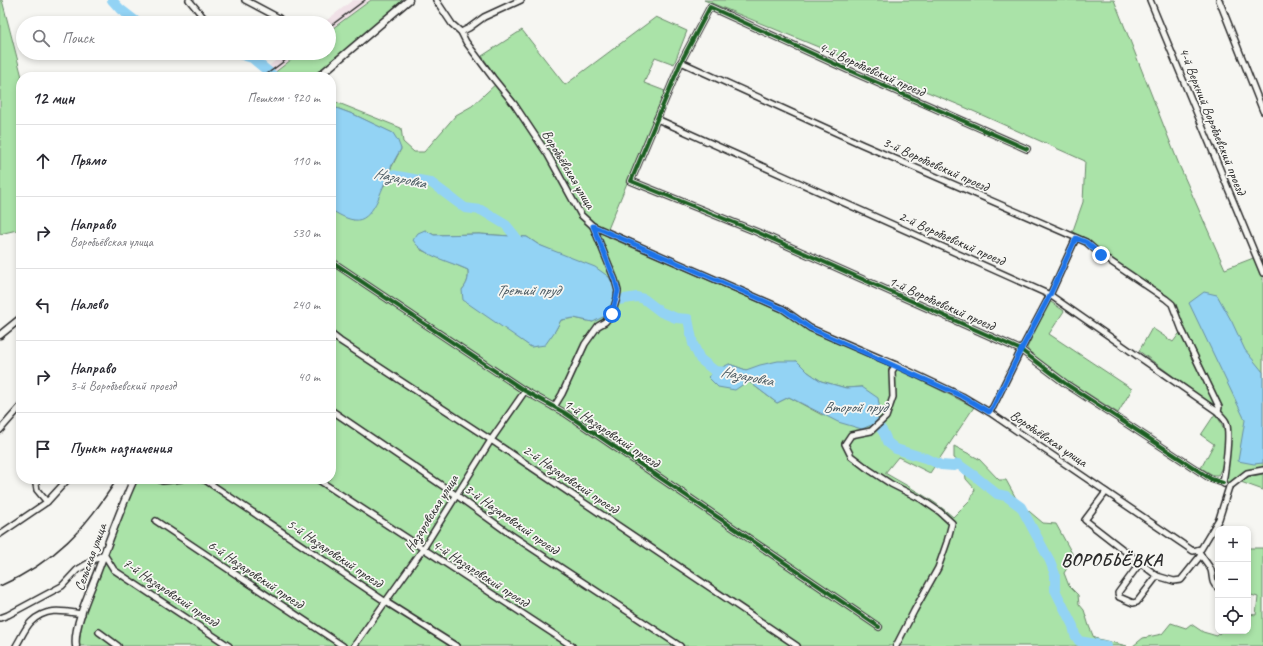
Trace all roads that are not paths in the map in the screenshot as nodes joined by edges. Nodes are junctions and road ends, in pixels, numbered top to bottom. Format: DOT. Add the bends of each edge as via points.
graph roads {
  1 [pos="189,0"];
  2 [pos="245,0"];
  3 [pos="409,0"];
  4 [pos="436,0"];
  5 [pos="521,0"];
  6 [pos="1150,0"];
  7 [pos="1219,0"];
  8 [pos="202,16"];
  9 [pos="275,16"];
  10 [pos="461,32"];
  11 [pos="681,62"];
  12 [pos="324,72"];
  13 [pos="1263,111"];
  14 [pos="657,119"];
  15 [pos="1027,150"];
  16 [pos="593,226"];
  17 [pos="1076,238"];
  18 [pos="336,264"];
  19 [pos="1263,273"];
  20 [pos="1050,295"];
  21 [pos="16,322"];
  22 [pos="0,335"];
  23 [pos="336,338"];
  24 [pos="1021,350"];
  25 [pos="896,365"];
  26 [pos="525,392"];
  27 [pos="554,407"];
  28 [pos="16,412"];
  29 [pos="989,412"];
  30 [pos="1218,412"];
  31 [pos="336,413"];
  32 [pos="0,430"];
  33 [pos="491,440"];
  34 [pos="1263,470"];
  35 [pos="1223,483"];
  36 [pos="35,484"];
  37 [pos="63,484"];
  38 [pos="132,484"];
  39 [pos="211,484"];
  40 [pos="325,484"];
  41 [pos="1229,486"];
  42 [pos="1106,492"];
  43 [pos="456,495"];
  44 [pos="47,502"];
  45 [pos="156,521"];
  46 [pos="0,534"];
  47 [pos="423,549"];
  48 [pos="1200,553"];
  49 [pos="104,554"];
  50 [pos="1140,563"];
  51 [pos="1157,576"];
  52 [pos="1215,586"];
  53 [pos="386,602"];
  54 [pos="82,614"];
  55 [pos="0,618"];
  56 [pos="879,627"];
  57 [pos="99,632"];
  58 [pos="16,646"];
  59 [pos="76,646"];
  60 [pos="118,646"];
  61 [pos="229,646"];
  62 [pos="343,646"];
  63 [pos="354,646"];
  64 [pos="456,646"];
  65 [pos="572,646"];
  66 [pos="680,646"];
  67 [pos="797,646"];
  68 [pos="896,646"];
  1 -- 8 [label="street"];
  2 -- 9 [label="street"];
  3 -- 12 [label="street"];
  4 -- 10 [label="street, Воробьёвская улица" via="452,24"];
  5 -- 10 [label="street" via="484,17"];
  6 -- 19 [label="street, 4-й Верхний Воробъевский проезд"];
  7 -- 13 [label="street"];
  10 -- 16 [label="street, Воробьёвская улица" via="548,155 580,215"];
  11 -- 14 [label="street"];
  11 -- 15 [label="street, 4-й Воробъевский проезд" via="710,7"];
  11 -- 17 [label="street, 3-й Воробъевский проезд"];
  14 -- 20 [label="street, 2-й Воробъевский проезд"];
  14 -- 24 [label="street, 1-й Воробъевский проезд" via="631,181 757,232"];
  16 -- 25 [label="street, Воробьёвская улица" via="783,309 810,328"];
  16 -- 27 [label="street" via="615,280 617,298 612,314 598,326 585,344"];
  17 -- 20 [label="street"];
  17 -- 30 [label="street, 3-й Воробъевский проезд" via="1086,242 1172,304 1219,407"];
  18 -- 26 [label="street, 1-й Назаровский проезд"];
  20 -- 24 [label="street"];
  20 -- 30 [label="street, 2-й Воробъевский проезд"];
  21 -- 22 [label="street"];
  23 -- 33 [label="street, 2-й Назаровский проезд"];
  24 -- 29 [label="street"];
  24 -- 35 [label="street, 1-й Воробъевский проезд" via="1066,384 1211,479"];
  25 -- 29 [label="street, Воробьёвская улица" via="962,396"];
  25 -- 68 [label="street" via="892,371 893,397 886,418 871,431 851,435 845,444 851,456 868,469 890,484 921,499 952,522 938,568"];
  26 -- 27 [label="street, 1-й Назаровский проезд"];
  26 -- 33 [label="street, Назаровская улица"];
  27 -- 56 [label="street, 1-й Назаровский проезд"];
  28 -- 32 [label="street"];
  29 -- 42 [label="street, Воробьёвская улица"];
  30 -- 35 [label="street" via="1226,422 1228,437"];
  31 -- 43 [label="street, 3-й Назаровский проезд"];
  33 -- 43 [label="street, Назаровская улица"];
  33 -- 67 [label="street, 2-й Назаровский проезд"];
  34 -- 41 [label="street" via="1247,473"];
  35 -- 41 [label="street, 1-й Воробъевский проезд"];
  36 -- 44 [label="street" via="36,490"];
  37 -- 44 [label="street"];
  38 -- 49 [label="street, Сельская улица"];
  39 -- 53 [label="street, 5-й Назаровский проезд"];
  40 -- 47 [label="street, 4-й Назаровский проезд"];
  41 -- 48 [label="street" via="1219,519"];
  42 -- 48 [label="street, Воробьёвская улица" via="1189,549"];
  42 -- 50 [label="street" via="1085,520"];
  43 -- 47 [label="street, Назаровская улица"];
  43 -- 66 [label="street, 3-й Назаровский проезд" via="510,534"];
  44 -- 46 [label="street"];
  45 -- 62 [label="street, 6-й Назаровский проезд"];
  47 -- 53 [label="street, Назаровская улица"];
  47 -- 65 [label="street, 4-й Назаровский проезд"];
  48 -- 51 [label="street" via="1181,580 1174,581"];
  48 -- 52 [label="street" via="1210,569"];
  49 -- 54 [label="street, Сельская улица"];
  49 -- 55 [label="street" via="77,570 62,586"];
  49 -- 61 [label="street, 7-й Назаровский проезд" via="114,570"];
  50 -- 51 [label="street"];
  50 -- 51 [label="street" via="1118,593 1119,597 1133,603 1137,602"];
  53 -- 63 [label="street, Назаровская улица"];
  53 -- 64 [label="street, 5-й Назаровский проезд"];
  54 -- 58 [label="street" via="61,610 44,612 31,622"];
  54 -- 59 [label="street, Сельская улица"];
  57 -- 60 [label="street"];
}
